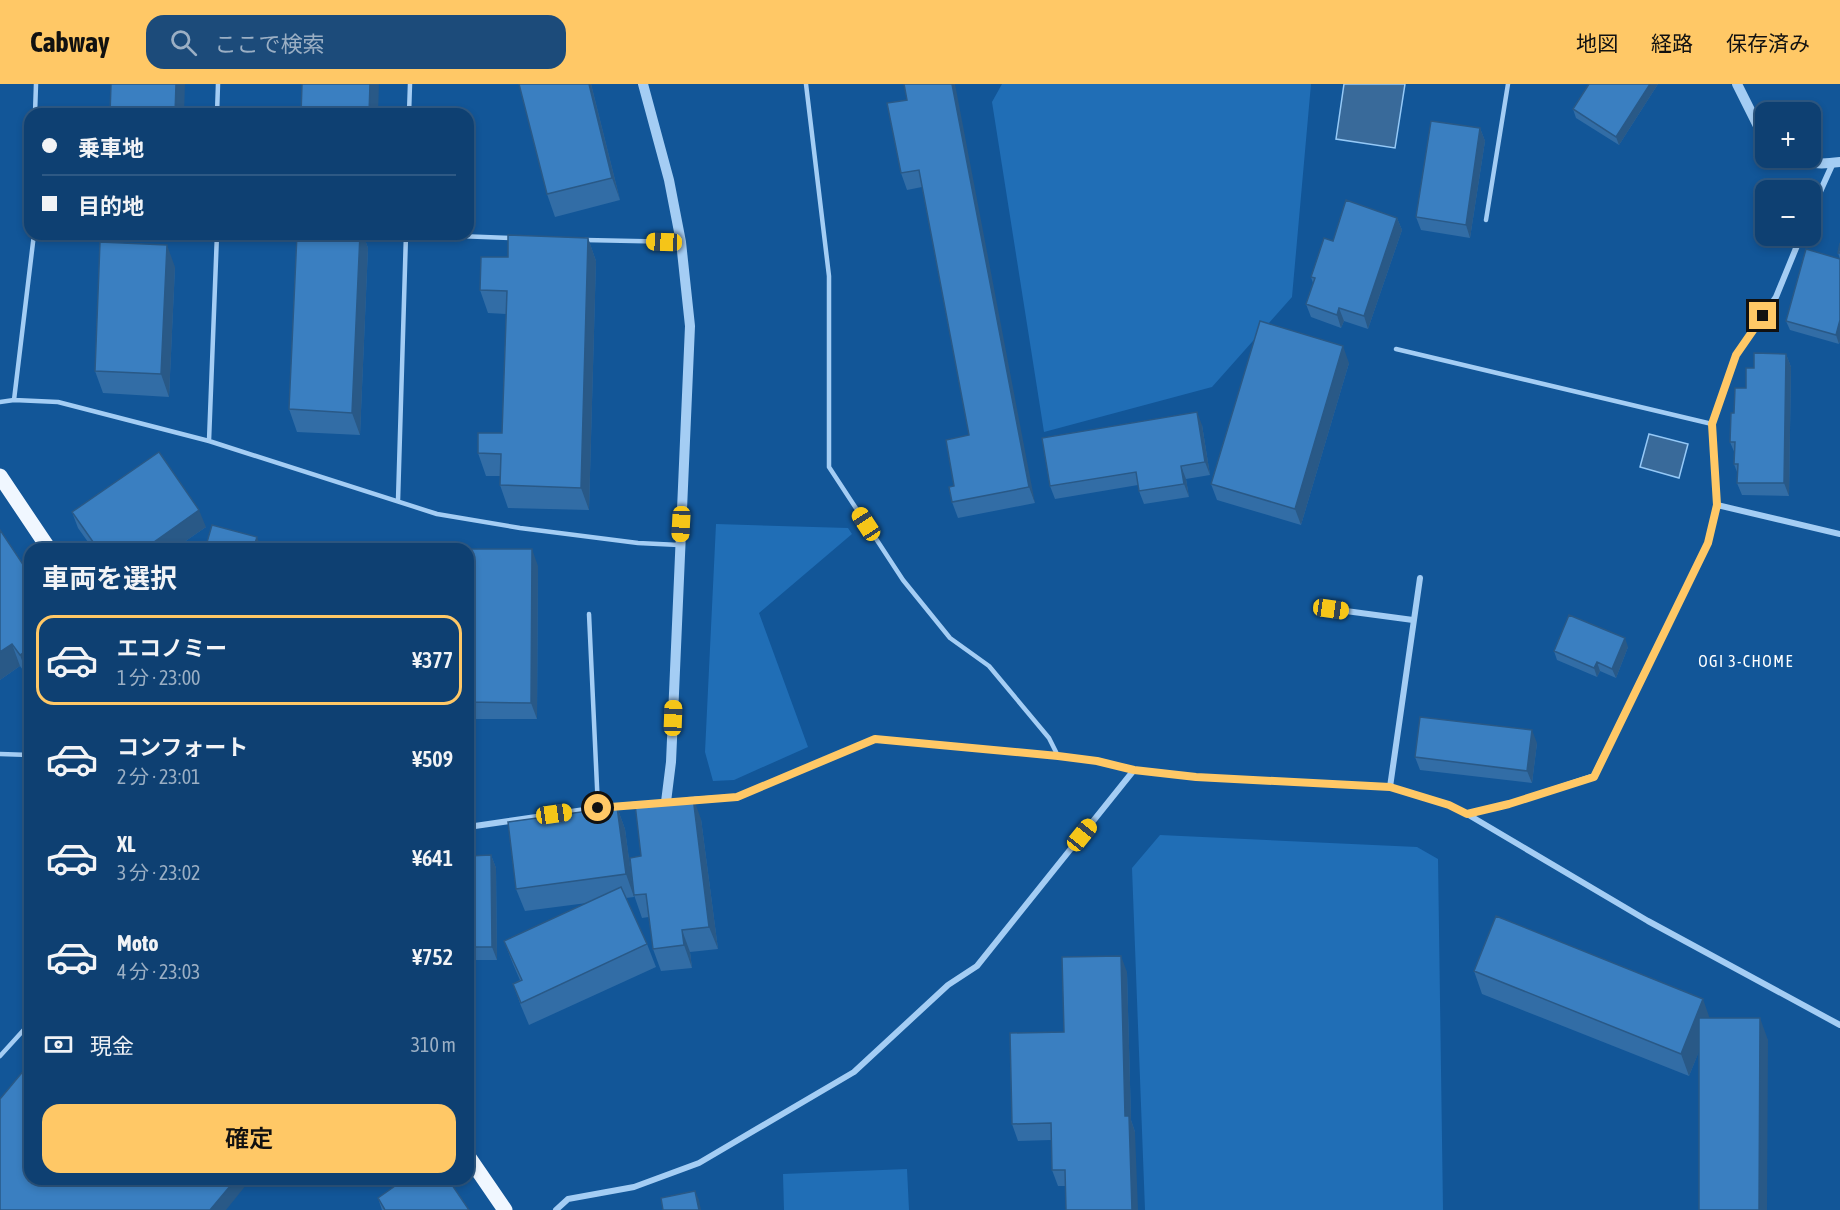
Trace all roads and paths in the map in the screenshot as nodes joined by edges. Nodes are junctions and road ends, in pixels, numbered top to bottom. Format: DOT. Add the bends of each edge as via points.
graph roads {
  1 [pos="36,84"];
  2 [pos="218,84"];
  3 [pos="410,84"];
  4 [pos="643,84"];
  5 [pos="806,84"];
  6 [pos="1508,84"];
  7 [pos="1737,84"];
  8 [pos="35,108"];
  9 [pos="217,108"];
  10 [pos="410,108"];
  11 [pos="1755,120"];
  12 [pos="1836,162"];
  13 [pos="1821,164"];
  14 [pos="1821,192"];
  15 [pos="1486,220"];
  16 [pos="474,236"];
  17 [pos="521,238"];
  18 [pos="33,240"];
  19 [pos="217,240"];
  20 [pos="406,240"];
  21 [pos="579,240"];
  22 [pos="681,242"];
  23 [pos="1798,246"];
  24 [pos="1396,349"];
  25 [pos="14,400"];
  26 [pos="0,402"];
  27 [pos="1712,424"];
  28 [pos="209,441"];
  29 [pos="0,476"];
  30 [pos="398,501"];
  31 [pos="1717,505"];
  32 [pos="1840,534"];
  33 [pos="45,543"];
  34 [pos="680,545"];
  35 [pos="1420,578"];
  36 [pos="1331,609"];
  37 [pos="589,614"];
  38 [pos="1413,620"];
  39 [pos="0,754"];
  40 [pos="24,755"];
  41 [pos="1058,756"];
  42 [pos="1134,770"];
  43 [pos="1390,787"];
  44 [pos="666,802"];
  45 [pos="598,808"];
  46 [pos="1467,814"];
  47 [pos="474,826"];
  48 [pos="1840,1024"];
  49 [pos="24,1030"];
  50 [pos="0,1056"];
  51 [pos="474,1165"];
  52 [pos="505,1210"];
  53 [pos="556,1210"];
  1 -- 8 [label="lane"];
  2 -- 9 [label="lane"];
  3 -- 10 [label="lane"];
  4 -- 22 [label="street"];
  5 -- 41 [label="lane" via="829,276 829,467 903,580 950,638 989,666 1049,738"];
  6 -- 15 [label="lane"];
  7 -- 11 [label="street"];
  12 -- 13 [label="street"];
  12 -- 14 [label="street"];
  16 -- 17 [label="lane"];
  18 -- 25 [label="lane"];
  19 -- 28 [label="lane"];
  20 -- 30 [label="lane"];
  21 -- 22 [label="lane"];
  22 -- 34 [label="street" via="690,326"];
  23 -- 27 [label="street" via="1776,297 1736,355"];
  24 -- 27 [label="lane"];
  25 -- 26 [label="lane"];
  25 -- 28 [label="lane" via="58,402"];
  27 -- 31 [label="street"];
  28 -- 30 [label="lane"];
  29 -- 33 [label="main road"];
  30 -- 34 [label="lane" via="436,514 520,528"];
  31 -- 32 [label="street"];
  31 -- 46 [label="street" via="1708,543 1594,777"];
  34 -- 44 [label="street"];
  35 -- 38 [label="street"];
  36 -- 38 [label="street"];
  37 -- 45 [label="lane"];
  38 -- 43 [label="street"];
  39 -- 40 [label="lane"];
  41 -- 42 [label="street"];
  41 -- 44 [label="street" via="875,739 737,797"];
  42 -- 43 [label="street"];
  42 -- 53 [label="street" via="977,966 948,985 854,1072 699,1163 634,1187 568,1199"];
  43 -- 46 [label="street"];
  44 -- 45 [label="street"];
  45 -- 47 [label="street"];
  46 -- 48 [label="street" via="1648,921"];
  49 -- 50 [label="lane"];
  51 -- 52 [label="main road"];
}
